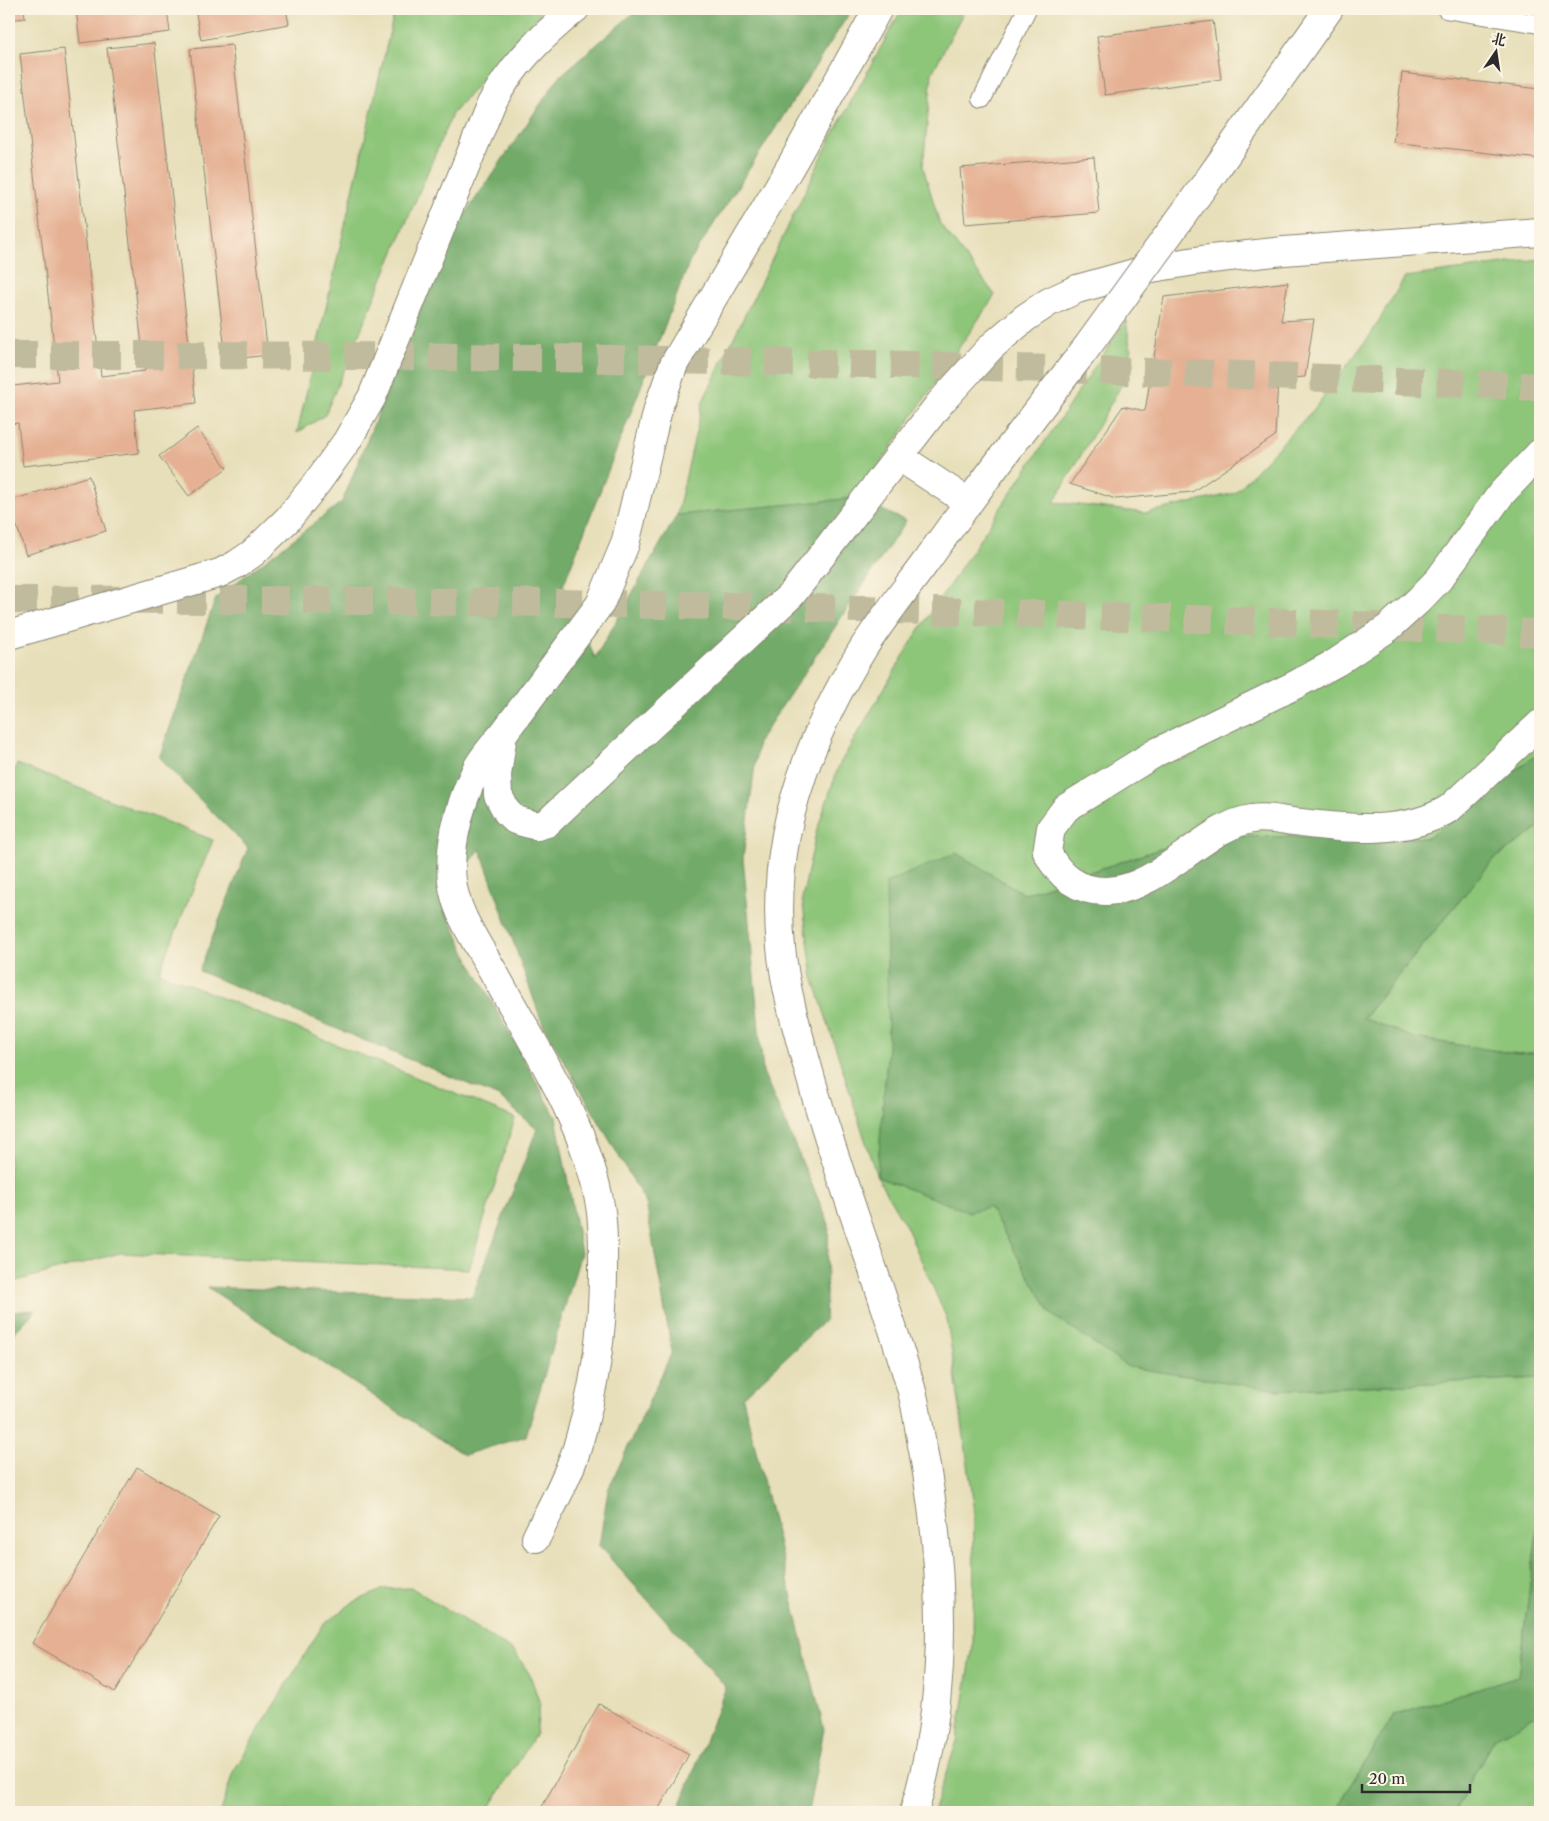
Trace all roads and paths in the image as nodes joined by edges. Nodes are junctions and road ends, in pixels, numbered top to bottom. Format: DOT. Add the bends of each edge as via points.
graph roads {
  1 [pos="575,9"];
  2 [pos="878,9"];
  3 [pos="1027,9"];
  4 [pos="1329,9"];
  5 [pos="1446,9"];
  6 [pos="1540,24"];
  7 [pos="982,99"];
  8 [pos="1540,232"];
  9 [pos="1540,453"];
  10 [pos="898,456"];
  11 [pos="968,502"];
  12 [pos="9,635"];
  13 [pos="1540,724"];
  14 [pos="503,734"];
  15 [pos="536,1538"];
  16 [pos="914,1812"];
  1 -- 12 [label="street" via="530,50 499,88 372,397 347,441 288,519 253,553 220,572"];
  2 -- 14 [label="street" via="793,162 674,364 659,405 625,544 604,597"];
  3 -- 7 [label="lane"];
  4 -- 11 [label="street, bridge" via="1086,347"];
  5 -- 6 [label="lane"];
  8 -- 10 [label="street" via="1284,250 1202,260 1152,268 1077,289 1041,308 991,347"];
  9 -- 13 [label="street" via="1501,494 1439,579 1388,628 1295,686 1157,752 1066,808 1050,828 1047,852 1059,871 1073,883 1110,891 1134,884 1170,866 1230,826 1252,819 1382,828 1415,824 1439,815 1464,796"];
  10 -- 11 [label="street"];
  10 -- 14 [label="street" via="792,594 547,823 537,826 516,820 507,812 498,795 497,775"];
  11 -- 16 [label="street" via="864,647 813,744 794,801 783,863 780,910 781,949 803,1052 913,1393 928,1479 940,1605 938,1673 933,1731"];
  14 -- 15 [label="street" via="476,768 461,813 452,864 455,896 566,1104 592,1171 603,1234 603,1302 598,1366 577,1449"];
}
